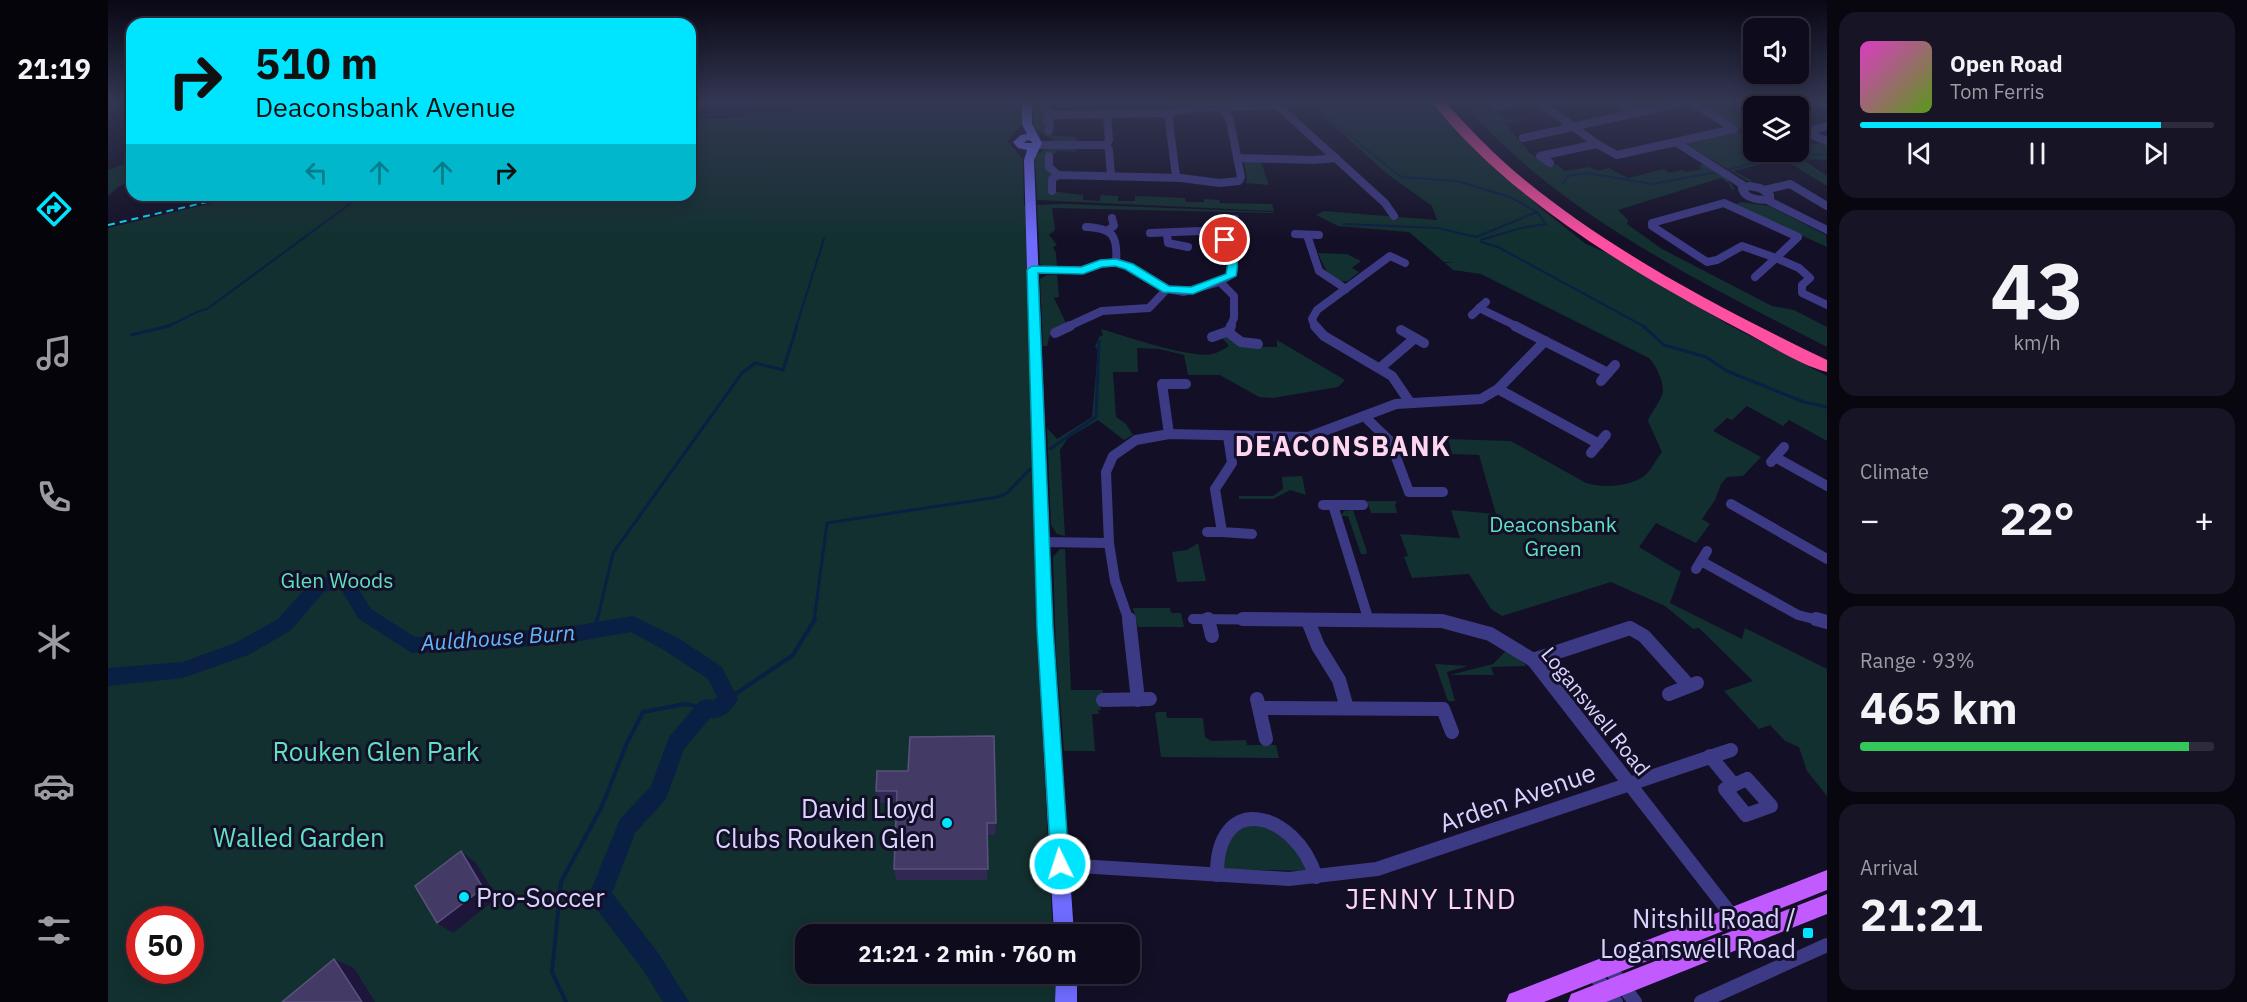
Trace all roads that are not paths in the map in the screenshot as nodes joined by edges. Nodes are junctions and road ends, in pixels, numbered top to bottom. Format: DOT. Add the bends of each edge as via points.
graph roads {
  1 [pos="1023,148"];
  2 [pos="1033,148"];
  3 [pos="1108,148"];
  4 [pos="1172,148"];
  5 [pos="1235,148"];
  6 [pos="1325,148"];
  7 [pos="1482,148"];
  8 [pos="1496,148"];
  9 [pos="1579,148"];
  10 [pos="1604,148"];
  11 [pos="1653,148"];
  12 [pos="1684,148"];
  13 [pos="1049,156"];
  14 [pos="1237,158"];
  15 [pos="1336,158"];
  16 [pos="1029,160"];
  17 [pos="1550,163"];
  18 [pos="1058,175"];
  19 [pos="1111,176"];
  20 [pos="1176,176"];
  21 [pos="1746,187"];
  22 [pos="1369,190"];
  23 [pos="1764,190"];
  24 [pos="1052,191"];
  25 [pos="1356,192"];
  26 [pos="1747,196"];
  27 [pos="1767,200"];
  28 [pos="1724,203"];
  29 [pos="1827,206"];
  30 [pos="1394,216"];
  31 [pos="1112,218"];
  32 [pos="1234,219"];
  33 [pos="1086,227"];
  34 [pos="1108,230"];
  35 [pos="1827,230"];
  36 [pos="1229,231"];
  37 [pos="1150,232"];
  38 [pos="1216,233"];
  39 [pos="1167,234"];
  40 [pos="1295,234"];
  41 [pos="1307,235"];
  42 [pos="1319,235"];
  43 [pos="1225,240"];
  44 [pos="1188,247"];
  45 [pos="1380,251"];
  46 [pos="1389,255"];
  47 [pos="1774,258"];
  48 [pos="1116,262"];
  49 [pos="1405,263"];
  50 [pos="1032,270"];
  51 [pos="1755,277"];
  52 [pos="1220,282"];
  53 [pos="1167,289"];
  54 [pos="1346,289"];
  55 [pos="1827,305"];
  56 [pos="1479,308"];
  57 [pos="1401,330"];
  58 [pos="1228,332"];
  59 [pos="1055,333"];
  60 [pos="1212,337"];
  61 [pos="1545,341"];
  62 [pos="1257,344"];
  63 [pos="1827,356"];
  64 [pos="1615,365"];
  65 [pos="1380,368"];
  66 [pos="1827,368"];
  67 [pos="1151,384"];
  68 [pos="1162,384"];
  69 [pos="1186,384"];
  70 [pos="1498,389"];
  71 [pos="1409,401"];
  72 [pos="1364,416"];
  73 [pos="1169,434"];
  74 [pos="1606,435"];
  75 [pos="1228,436"];
  76 [pos="1599,444"];
  77 [pos="1784,447"];
  78 [pos="1591,453"];
  79 [pos="1827,486"];
  80 [pos="1397,492"];
  81 [pos="1409,492"];
  82 [pos="1443,492"];
  83 [pos="1731,504"];
  84 [pos="1363,505"];
  85 [pos="1207,532"];
  86 [pos="1222,532"];
  87 [pos="1252,534"];
  88 [pos="1042,542"];
  89 [pos="1109,543"];
  90 [pos="1825,554"];
  91 [pos="1702,560"];
  92 [pos="1193,619"];
  93 [pos="1208,619"];
  94 [pos="1308,621"];
  95 [pos="1369,621"];
  96 [pos="1827,621"];
  97 [pos="1212,636"];
  98 [pos="1533,660"];
  99 [pos="1669,694"];
  100 [pos="1103,700"];
  101 [pos="1347,708"];
  102 [pos="1452,732"];
  103 [pos="1266,739"];
  104 [pos="1731,750"];
  105 [pos="1710,756"];
  106 [pos="1630,784"];
  107 [pos="1734,784"];
  108 [pos="1079,866"];
  109 [pos="1217,875"];
  110 [pos="1316,877"];
  111 [pos="1827,880"];
  112 [pos="1827,904"];
  113 [pos="1734,917"];
  114 [pos="1063,924"];
  115 [pos="1747,935"];
  116 [pos="1827,945"];
  117 [pos="1600,969"];
  118 [pos="1067,984"];
  119 [pos="1615,992"];
  120 [pos="1066,1002"];
  121 [pos="1517,1002"];
  122 [pos="1579,1002"];
  123 [pos="1635,1002"];
  124 [pos="1701,1002"];
  1 -- 16 [label="main road"];
  2 -- 16 [label="main road"];
  3 -- 19 [label="street"];
  4 -- 20 [label="street"];
  5 -- 14 [label="street"];
  6 -- 15 [label="street"];
  7 -- 66 [label="highway" via="1596,238 1700,301"];
  8 -- 63 [label="highway" via="1596,226 1693,286"];
  9 -- 17 [label="street" via="1540,156"];
  10 -- 11 [label="street" via="1617,155"];
  12 -- 21 [label="street"];
  13 -- 18 [label="street" via="1049,167"];
  14 -- 15 [label="street"];
  14 -- 20 [label="street" via="1241,177 1234,182"];
  15 -- 22 [label="street"];
  16 -- 50 [label="main road"];
  18 -- 19 [label="street"];
  18 -- 24 [label="street" via="1052,179"];
  19 -- 20 [label="street"];
  21 -- 23 [label="street"];
  21 -- 26 [label="street" via="1742,192"];
  22 -- 25 [label="street"];
  22 -- 30 [label="street" via="1385,202"];
  23 -- 27 [label="street" via="1770,195"];
  23 -- 29 [label="street" via="1790,184"];
  26 -- 27 [label="street"];
  26 -- 28 [label="street"];
  27 -- 35 [label="street"];
  28 -- 47 [label="street" via="1798,237"];
  28 -- 47 [label="street" via="1652,226 1707,262 1713,263 1743,246"];
  31 -- 34 [label="street" via="1114,226"];
  32 -- 36 [label="street" via="1235,225"];
  33 -- 34 [label="street"];
  34 -- 48 [label="street" via="1117,241"];
  36 -- 38 [label="street"];
  36 -- 43 [label="street" via="1233,236"];
  37 -- 39 [label="street"];
  38 -- 39 [label="street"];
  38 -- 43 [label="street"];
  39 -- 44 [label="street" via="1168,243"];
  40 -- 41 [label="street"];
  41 -- 42 [label="street"];
  41 -- 54 [label="street" via="1319,271"];
  43 -- 52 [label="street" via="1234,267 1231,276"];
  45 -- 46 [label="street"];
  46 -- 49 [label="street"];
  46 -- 54 [label="street"];
  47 -- 51 [label="street"];
  47 -- 55 [label="street" via="1809,275 1800,289"];
  48 -- 50 [label="street" via="1083,270"];
  48 -- 53 [label="street"];
  50 -- 88 [label="main road"];
  52 -- 53 [label="street" via="1193,291"];
  52 -- 58 [label="street" via="1235,302 1233,327"];
  53 -- 59 [label="street" via="1149,308 1102,311"];
  54 -- 65 [label="street" via="1313,315 1312,323 1324,336"];
  56 -- 61 [label="street"];
  57 -- 65 [label="street" via="1419,341"];
  58 -- 60 [label="street"];
  58 -- 62 [label="street" via="1244,344"];
  61 -- 64 [label="street" via="1604,377"];
  61 -- 70 [label="street"];
  65 -- 71 [label="street" via="1397,381"];
  67 -- 68 [label="street"];
  68 -- 69 [label="street"];
  68 -- 73 [label="street"];
  70 -- 71 [label="street" via="1481,399"];
  70 -- 76 [label="street"];
  71 -- 72 [label="street"];
  72 -- 75 [label="street" via="1308,437"];
  72 -- 81 [label="street" via="1390,441"];
  73 -- 75 [label="street"];
  73 -- 89 [label="street" via="1136,440 1108,464 1105,480"];
  74 -- 76 [label="street"];
  75 -- 86 [label="street" via="1232,463 1215,489"];
  76 -- 78 [label="street"];
  77 -- 79 [label="street" via="1773,459"];
  80 -- 81 [label="street"];
  81 -- 82 [label="street"];
  83 -- 90 [label="street"];
  84 -- 95 [label="street" via="1328,505"];
  85 -- 86 [label="street"];
  86 -- 87 [label="street"];
  88 -- 89 [label="street"];
  88 -- 114 [label="main road"];
  89 -- 100 [label="street" via="1115,581 1128,613 1144,699"];
  91 -- 96 [label="street" via="1798,615"];
  92 -- 93 [label="street, Loganswell Road"];
  93 -- 94 [label="street, Loganswell Road"];
  93 -- 97 [label="street"];
  94 -- 95 [label="street, Loganswell Road"];
  94 -- 101 [label="street" via="1314,639 1339,680"];
  95 -- 98 [label="street, Loganswell Road" via="1442,621 1473,626"];
  98 -- 99 [label="street" via="1630,628 1644,636 1693,685"];
  98 -- 106 [label="street, Loganswell Road"];
  101 -- 102 [label="street" via="1443,709"];
  101 -- 103 [label="street" via="1258,703"];
  104 -- 105 [label="street, Arden Avenue"];
  105 -- 106 [label="street, Arden Avenue"];
  105 -- 107 [label="street"];
  106 -- 110 [label="street, Arden Avenue" via="1377,869"];
  106 -- 113 [label="street, Loganswell Road"];
  108 -- 109 [label="street, Arden Avenue"];
  109 -- 110 [label="street, Arden Avenue"];
  109 -- 110 [label="street" via="1217,855 1228,831 1243,822 1259,820 1281,826 1297,838 1309,855"];
  111 -- 113 [label="main road"];
  112 -- 115 [label="main road"];
  113 -- 115 [label="street, Loganswell Road"];
  113 -- 117 [label="main road"];
  115 -- 119 [label="main road"];
  116 -- 124 [label="street"];
  117 -- 119 [label="street"];
  117 -- 121 [label="main road"];
  118 -- 120 [label="main road"];
  119 -- 122 [label="main road"];
  119 -- 123 [label="street"];
}
